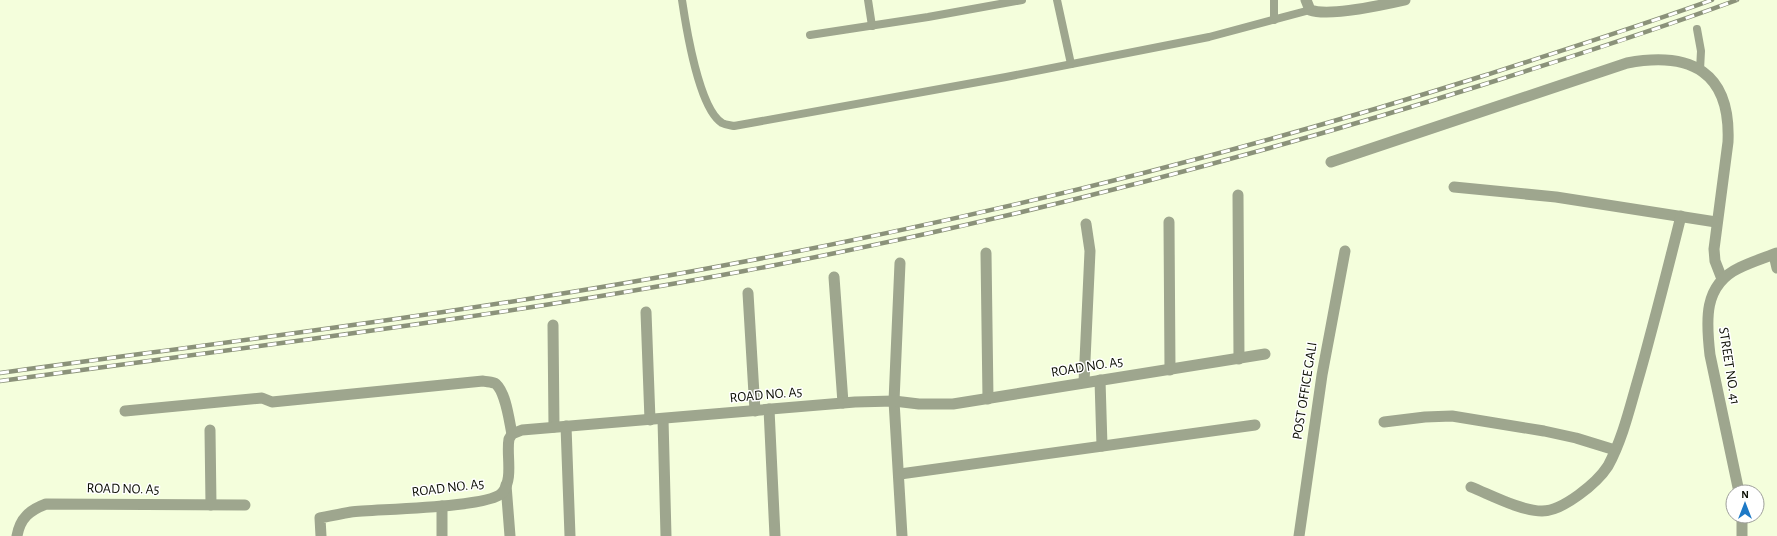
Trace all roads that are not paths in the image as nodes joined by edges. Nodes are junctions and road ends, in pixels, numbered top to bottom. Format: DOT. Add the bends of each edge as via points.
graph roads {
  1 [pos="682,0"];
  2 [pos="868,0"];
  3 [pos="1022,0"];
  4 [pos="1057,0"];
  5 [pos="1274,0"];
  6 [pos="1405,0"];
  7 [pos="1308,5"];
  8 [pos="1274,20"];
  9 [pos="872,26"];
  10 [pos="1697,29"];
  11 [pos="810,35"];
  12 [pos="1071,64"];
  13 [pos="1700,70"];
  14 [pos="1331,162"];
  15 [pos="1454,187"];
  16 [pos="1238,195"];
  17 [pos="1681,216"];
  18 [pos="1169,222"];
  19 [pos="1716,222"];
  20 [pos="1086,224"];
  21 [pos="1345,251"];
  22 [pos="986,253"];
  23 [pos="1775,254"];
  24 [pos="900,264"];
  25 [pos="1777,268"];
  26 [pos="834,277"];
  27 [pos="1722,279"];
  28 [pos="748,293"];
  29 [pos="646,312"];
  30 [pos="553,325"];
  31 [pos="1265,354"];
  32 [pos="1239,359"];
  33 [pos="1170,370"];
  34 [pos="1100,380"];
  35 [pos="1084,382"];
  36 [pos="988,399"];
  37 [pos="894,401"];
  38 [pos="843,403"];
  39 [pos="769,409"];
  40 [pos="125,411"];
  41 [pos="755,411"];
  42 [pos="663,419"];
  43 [pos="650,420"];
  44 [pos="1384,422"];
  45 [pos="1255,425"];
  46 [pos="566,426"];
  47 [pos="554,427"];
  48 [pos="210,430"];
  49 [pos="512,434"];
  50 [pos="1102,446"];
  51 [pos="1615,450"];
  52 [pos="900,474"];
  53 [pos="1737,484"];
  54 [pos="506,485"];
  55 [pos="1471,487"];
  56 [pos="211,505"];
  57 [pos="245,505"];
  58 [pos="442,506"];
  59 [pos="1742,524"];
  60 [pos="18,536"];
  61 [pos="321,536"];
  62 [pos="442,536"];
  63 [pos="510,536"];
  64 [pos="570,536"];
  65 [pos="666,536"];
  66 [pos="774,536"];
  67 [pos="902,536"];
  68 [pos="1299,536"];
  69 [pos="1742,536"];
  1 -- 12 [label="lane" via="699,81 715,117 727,125 743,125"];
  2 -- 9 [label="lane"];
  3 -- 9 [label="lane"];
  4 -- 12 [label="lane"];
  5 -- 8 [label="lane"];
  6 -- 7 [label="street" via="1320,12"];
  7 -- 8 [label="lane"];
  8 -- 12 [label="lane" via="1209,37"];
  9 -- 11 [label="lane"];
  10 -- 13 [label="lane" via="1701,51"];
  13 -- 14 [label="street" via="1676,61 1657,59 1627,63"];
  13 -- 19 [label="street" via="1717,86 1724,97 1729,125"];
  15 -- 17 [label="street" via="1556,197"];
  16 -- 32 [label="street"];
  17 -- 19 [label="street"];
  17 -- 51 [label="street" via="1652,334"];
  18 -- 33 [label="street"];
  19 -- 27 [label="street" via="1715,261"];
  20 -- 35 [label="street" via="1090,251"];
  21 -- 68 [label="street, POST OFFICE GALI" via="1320,382"];
  22 -- 36 [label="street"];
  23 -- 25 [label="street, STREET NO. 41"];
  23 -- 27 [label="street, STREET NO. 41" via="1738,268"];
  24 -- 37 [label="street"];
  26 -- 38 [label="street"];
  27 -- 53 [label="street, STREET NO. 41" via="1707,312 1707,332"];
  28 -- 41 [label="street"];
  29 -- 43 [label="street"];
  30 -- 47 [label="street"];
  31 -- 32 [label="street, ROAD NO. A5"];
  32 -- 33 [label="street, ROAD NO. A5"];
  33 -- 34 [label="street, ROAD NO. A5"];
  34 -- 35 [label="street, ROAD NO. A5"];
  34 -- 50 [label="street"];
  35 -- 36 [label="street, ROAD NO. A5"];
  36 -- 37 [label="street, ROAD NO. A5" via="936,405"];
  37 -- 38 [label="street, ROAD NO. A5"];
  37 -- 52 [label="street"];
  38 -- 39 [label="street, ROAD NO. A5"];
  39 -- 41 [label="street, ROAD NO. A5"];
  39 -- 66 [label="street"];
  40 -- 49 [label="street" via="262,398 272,402 483,381 495,384 501,391"];
  41 -- 42 [label="street, ROAD NO. A5"];
  42 -- 43 [label="street, ROAD NO. A5"];
  42 -- 65 [label="street"];
  43 -- 46 [label="street, ROAD NO. A5"];
  44 -- 51 [label="street" via="1452,416 1544,431"];
  45 -- 50 [label="street"];
  46 -- 47 [label="street, ROAD NO. A5"];
  46 -- 64 [label="street"];
  47 -- 49 [label="street, ROAD NO. A5" via="522,430"];
  48 -- 56 [label="street"];
  49 -- 54 [label="street" via="508,445"];
  50 -- 52 [label="street"];
  51 -- 55 [label="street" via="1603,473 1596,480 1561,506 1550,510 1522,507"];
  52 -- 67 [label="street"];
  54 -- 58 [label="street, ROAD NO. A5" via="496,497 484,501"];
  54 -- 63 [label="street"];
  56 -- 57 [label="street, ROAD NO. A5"];
  56 -- 60 [label="street, ROAD NO. A5" via="46,504 32,510 23,518"];
  58 -- 61 [label="street, ROAD NO. A5" via="350,512 320,518"];
  58 -- 62 [label="street"];
  59 -- 69 [label="street"];
}
